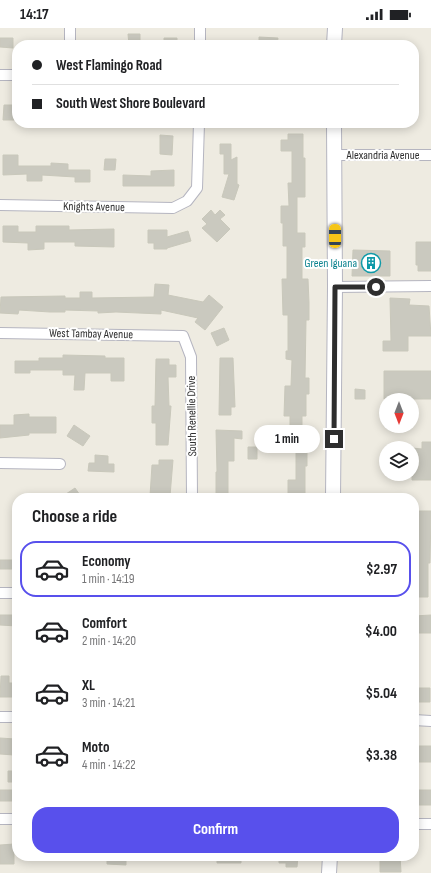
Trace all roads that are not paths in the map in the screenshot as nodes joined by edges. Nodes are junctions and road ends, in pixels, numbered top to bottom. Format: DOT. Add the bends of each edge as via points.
graph roads {
  1 [pos="70,28"];
  2 [pos="200,28"];
  3 [pos="334,28"];
  4 [pos="70,40"];
  5 [pos="200,40"];
  6 [pos="334,40"];
  7 [pos="0,75"];
  8 [pos="12,75"];
  9 [pos="198,128"];
  10 [pos="334,128"];
  11 [pos="334,155"];
  12 [pos="431,155"];
  13 [pos="0,205"];
  14 [pos="431,286"];
  15 [pos="335,287"];
  16 [pos="0,333"];
  17 [pos="183,336"];
  18 [pos="0,463"];
  19 [pos="60,464"];
  20 [pos="192,493"];
  21 [pos="333,493"];
  22 [pos="0,593"];
  23 [pos="12,593"];
  24 [pos="0,717"];
  25 [pos="12,717"];
  26 [pos="419,720"];
  27 [pos="431,721"];
  28 [pos="0,819"];
  29 [pos="12,819"];
  30 [pos="419,824"];
  31 [pos="431,824"];
  32 [pos="330,861"];
  33 [pos="329,873"];
  1 -- 4 [label="street"];
  2 -- 5 [label="street"];
  3 -- 6 [label="street"];
  7 -- 8 [label="street"];
  9 -- 13 [label="street, Knights Avenue" via="196,188 187,201 174,208"];
  10 -- 11 [label="street"];
  11 -- 12 [label="street, Alexandria Avenue"];
  11 -- 15 [label="street"];
  14 -- 15 [label="street"];
  15 -- 21 [label="street"];
  16 -- 17 [label="street, West Tambay Avenue"];
  17 -- 20 [label="street, South Renellie Drive" via="191,358"];
  18 -- 19 [label="street"];
  22 -- 23 [label="street"];
  24 -- 25 [label="street"];
  26 -- 27 [label="street"];
  28 -- 29 [label="street"];
  30 -- 31 [label="street"];
  32 -- 33 [label="street"];
}
